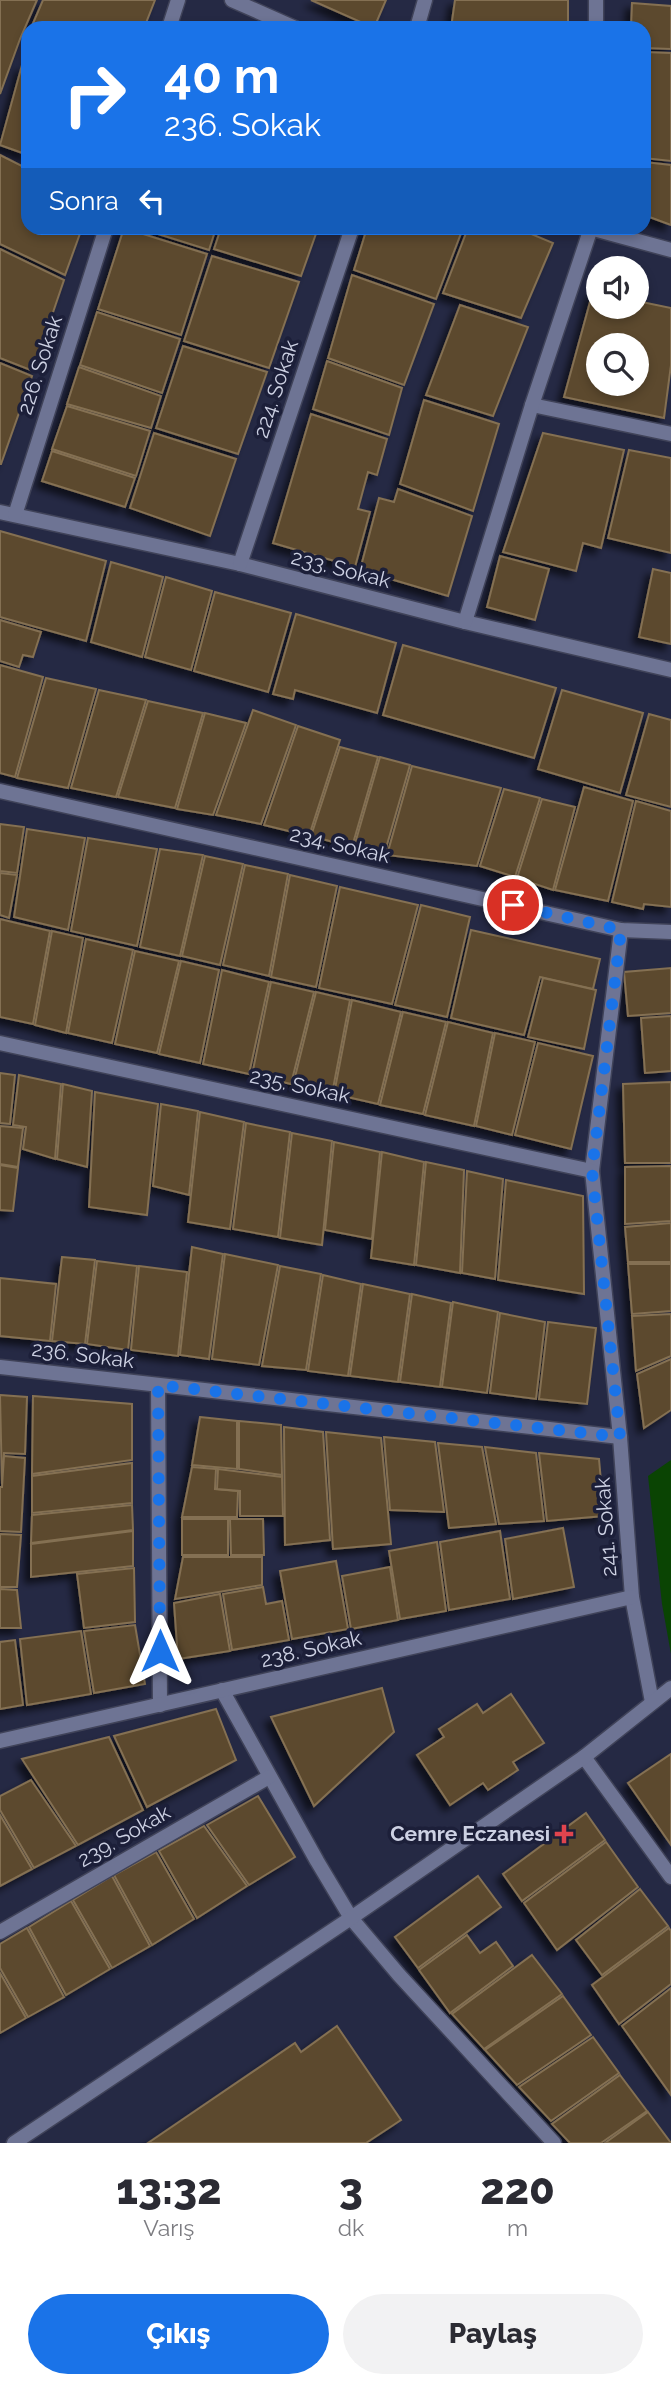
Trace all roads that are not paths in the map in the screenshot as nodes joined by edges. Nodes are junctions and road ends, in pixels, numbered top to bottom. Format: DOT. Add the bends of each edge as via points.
graph roads {
  1 [pos="178,0"];
  2 [pos="232,0"];
  3 [pos="425,0"];
  4 [pos="596,0"];
  5 [pos="171,21"];
  6 [pos="279,21"];
  7 [pos="418,21"];
  8 [pos="596,21"];
  9 [pos="104,235"];
  10 [pos="350,235"];
  11 [pos="589,235"];
  12 [pos="616,235"];
  13 [pos="671,250"];
  14 [pos="532,405"];
  15 [pos="671,434"];
  16 [pos="0,512"];
  17 [pos="15,515"];
  18 [pos="240,564"];
  19 [pos="465,622"];
  20 [pos="671,670"];
  21 [pos="0,791"];
  22 [pos="621,930"];
  23 [pos="671,932"];
  24 [pos="0,1043"];
  25 [pos="592,1171"];
  26 [pos="0,1367"];
  27 [pos="158,1385"];
  28 [pos="620,1437"];
  29 [pos="632,1597"];
  30 [pos="671,1688"];
  31 [pos="222,1690"];
  32 [pos="652,1702"];
  33 [pos="160,1705"];
  34 [pos="0,1741"];
  35 [pos="584,1757"];
  36 [pos="269,1777"];
  37 [pos="671,1877"];
  38 [pos="351,1918"];
  39 [pos="0,1932"];
  40 [pos="14,2143"];
  41 [pos="554,2143"];
  1 -- 5 [label="street"];
  2 -- 6 [label="street"];
  3 -- 7 [label="street"];
  4 -- 8 [label="street"];
  9 -- 17 [label="street, 226. Sokak"];
  10 -- 18 [label="street, 224. Sokak"];
  11 -- 14 [label="street"];
  12 -- 13 [label="street"];
  14 -- 15 [label="street"];
  14 -- 19 [label="street"];
  16 -- 17 [label="street, 233. Sokak"];
  17 -- 18 [label="street, 233. Sokak"];
  18 -- 19 [label="street, 233. Sokak"];
  19 -- 20 [label="street, 233. Sokak"];
  21 -- 22 [label="street, 234. Sokak"];
  22 -- 23 [label="street, 234. Sokak"];
  22 -- 25 [label="street, 241. Sokak"];
  24 -- 25 [label="street, 235. Sokak"];
  25 -- 28 [label="street, 241. Sokak"];
  26 -- 27 [label="street, 236. Sokak"];
  27 -- 28 [label="street, 236. Sokak"];
  27 -- 33 [label="street"];
  28 -- 29 [label="street, 241. Sokak"];
  29 -- 31 [label="street, 238. Sokak"];
  29 -- 32 [label="street, 241. Sokak"];
  30 -- 32 [label="street"];
  31 -- 33 [label="street, 238. Sokak"];
  31 -- 36 [label="street"];
  32 -- 35 [label="street"];
  33 -- 34 [label="street, 238. Sokak"];
  35 -- 37 [label="street"];
  35 -- 38 [label="street"];
  36 -- 38 [label="street"];
  36 -- 39 [label="street, 239. Sokak"];
  38 -- 40 [label="street"];
  38 -- 41 [label="street"];
}
